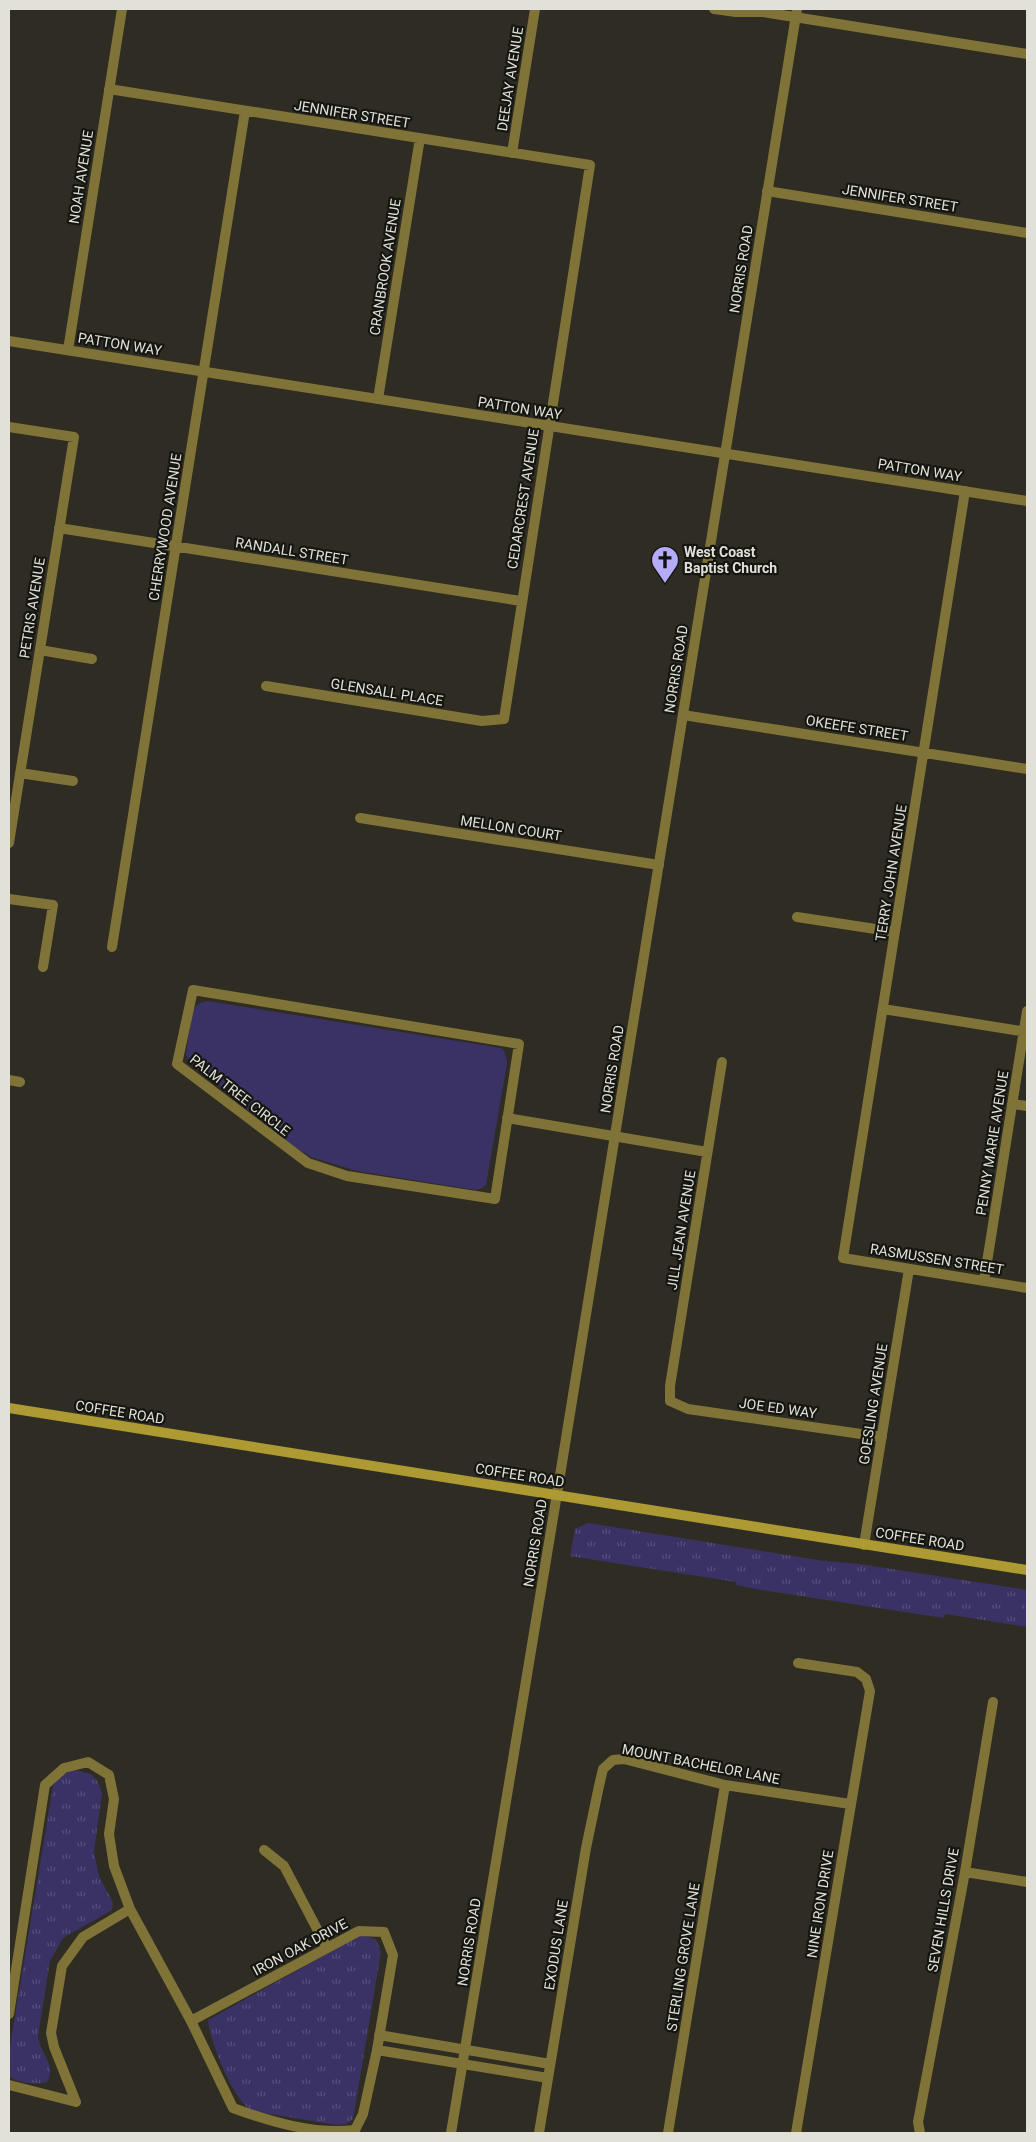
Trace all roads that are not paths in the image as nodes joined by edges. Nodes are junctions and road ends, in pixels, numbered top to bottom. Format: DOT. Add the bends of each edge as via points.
graph roads {
  1 [pos="122,9"];
  2 [pos="535,9"];
  3 [pos="714,9"];
  4 [pos="796,13"];
  5 [pos="1027,54"];
  6 [pos="109,89"];
  7 [pos="245,111"];
  8 [pos="420,138"];
  9 [pos="512,153"];
  10 [pos="590,165"];
  11 [pos="767,191"];
  12 [pos="1027,233"];
  13 [pos="9,341"];
  14 [pos="68,350"];
  15 [pos="203,372"];
  16 [pos="378,399"];
  17 [pos="549,426"];
  18 [pos="9,427"];
  19 [pos="725,454"];
  20 [pos="965,491"];
  21 [pos="1027,501"];
  22 [pos="59,528"];
  23 [pos="175,546"];
  24 [pos="521,601"];
  25 [pos="40,650"];
  26 [pos="92,659"];
  27 [pos="266,686"];
  28 [pos="683,714"];
  29 [pos="504,719"];
  30 [pos="924,752"];
  31 [pos="1027,769"];
  32 [pos="20,773"];
  33 [pos="73,781"];
  34 [pos="360,818"];
  35 [pos="9,843"];
  36 [pos="659,865"];
  37 [pos="9,898"];
  38 [pos="797,917"];
  39 [pos="896,932"];
  40 [pos="112,947"];
  41 [pos="43,967"];
  42 [pos="883,1009"];
  43 [pos="1027,1010"];
  44 [pos="1026,1032"];
  45 [pos="722,1062"];
  46 [pos="9,1080"];
  47 [pos="20,1082"];
  48 [pos="1012,1104"];
  49 [pos="1027,1106"];
  50 [pos="507,1118"];
  51 [pos="615,1138"];
  52 [pos="707,1152"];
  53 [pos="843,1258"];
  54 [pos="909,1269"];
  55 [pos="984,1281"];
  56 [pos="1027,1288"];
  57 [pos="670,1402"];
  58 [pos="9,1408"];
  59 [pos="882,1437"];
  60 [pos="557,1494"];
  61 [pos="864,1544"];
  62 [pos="1027,1570"];
  63 [pos="798,1663"];
  64 [pos="993,1702"];
  65 [pos="608,1764"];
  66 [pos="725,1785"];
  67 [pos="850,1804"];
  68 [pos="264,1850"];
  69 [pos="965,1872"];
  70 [pos="1027,1882"];
  71 [pos="130,1909"];
  72 [pos="327,1948"];
  73 [pos="9,2014"];
  74 [pos="191,2021"];
  75 [pos="379,2035"];
  76 [pos="377,2050"];
  77 [pos="464,2050"];
  78 [pos="462,2064"];
  79 [pos="550,2064"];
  80 [pos="548,2078"];
  81 [pos="9,2085"];
  82 [pos="451,2133"];
  83 [pos="539,2133"];
  84 [pos="668,2133"];
  85 [pos="796,2133"];
  86 [pos="920,2133"];
  1 -- 6 [label="street, NOAH AVENUE"];
  2 -- 9 [label="street, DEEJAY AVENUE"];
  3 -- 4 [label="street"];
  4 -- 5 [label="street"];
  4 -- 11 [label="street, NORRIS ROAD"];
  6 -- 7 [label="street, JENNIFER STREET"];
  6 -- 14 [label="street, NOAH AVENUE"];
  7 -- 8 [label="street, JENNIFER STREET"];
  7 -- 15 [label="street, CHERRYWOOD AVENUE"];
  8 -- 9 [label="street, JENNIFER STREET"];
  8 -- 16 [label="street, CRANBROOK AVENUE"];
  9 -- 10 [label="street, JENNIFER STREET"];
  10 -- 17 [label="street, CEDARCREST AVENUE"];
  11 -- 12 [label="street, JENNIFER STREET"];
  11 -- 19 [label="street, NORRIS ROAD"];
  13 -- 14 [label="street, PATTON WAY"];
  14 -- 15 [label="street, PATTON WAY"];
  15 -- 16 [label="street, PATTON WAY"];
  15 -- 23 [label="street, CHERRYWOOD AVENUE"];
  16 -- 17 [label="street, PATTON WAY"];
  17 -- 19 [label="street, PATTON WAY"];
  17 -- 24 [label="street, CEDARCREST AVENUE"];
  18 -- 22 [label="street, PETRIS AVENUE" via="74,437"];
  19 -- 20 [label="street, PATTON WAY"];
  19 -- 28 [label="street, NORRIS ROAD"];
  20 -- 21 [label="street, PATTON WAY"];
  20 -- 30 [label="street, TERRY JOHN AVENUE"];
  22 -- 23 [label="street, RANDALL STREET"];
  22 -- 25 [label="street, PETRIS AVENUE"];
  23 -- 24 [label="street, RANDALL STREET"];
  23 -- 40 [label="street, CHERRYWOOD AVENUE"];
  24 -- 29 [label="street, CEDARCREST AVENUE"];
  25 -- 26 [label="street"];
  25 -- 32 [label="street, PETRIS AVENUE"];
  27 -- 29 [label="street, GLENSALL PLACE" via="482,721"];
  28 -- 30 [label="street, OKEEFE STREET"];
  28 -- 36 [label="street, NORRIS ROAD"];
  30 -- 31 [label="street, OKEEFE STREET"];
  30 -- 39 [label="street, TERRY JOHN AVENUE"];
  32 -- 33 [label="street"];
  32 -- 35 [label="street, PETRIS AVENUE"];
  34 -- 36 [label="street, MELLON COURT"];
  36 -- 51 [label="street, NORRIS ROAD"];
  37 -- 41 [label="street" via="52,905"];
  38 -- 39 [label="street"];
  39 -- 42 [label="street, TERRY JOHN AVENUE"];
  42 -- 44 [label="street"];
  42 -- 53 [label="street, TERRY JOHN AVENUE"];
  43 -- 44 [label="street, PENNY MARIE AVENUE"];
  44 -- 48 [label="street, PENNY MARIE AVENUE"];
  45 -- 52 [label="street, JILL JEAN AVENUE"];
  46 -- 47 [label="street"];
  48 -- 49 [label="street"];
  48 -- 55 [label="street, PENNY MARIE AVENUE"];
  50 -- 50 [label="street, PALM TREE CIRCLE" via="495,1199 347,1176 317,1167 284,1147 177,1064 192,990 519,1044"];
  50 -- 51 [label="street"];
  51 -- 52 [label="street"];
  51 -- 60 [label="street, NORRIS ROAD"];
  52 -- 57 [label="street, JILL JEAN AVENUE"];
  53 -- 54 [label="street, RASMUSSEN STREET"];
  54 -- 55 [label="street, RASMUSSEN STREET"];
  54 -- 59 [label="street, GOESLING AVENUE"];
  55 -- 56 [label="street, RASMUSSEN STREET"];
  57 -- 59 [label="street, JOE ED WAY" via="688,1408"];
  58 -- 60 [label="main road, COFFEE ROAD"];
  59 -- 61 [label="street, GOESLING AVENUE"];
  60 -- 61 [label="main road, COFFEE ROAD"];
  60 -- 77 [label="street, NORRIS ROAD"];
  61 -- 62 [label="main road, COFFEE ROAD"];
  63 -- 67 [label="street, NINE IRON DRIVE" via="857,1672 866,1679 870,1691"];
  64 -- 69 [label="street, SEVEN HILLS DRIVE"];
  65 -- 66 [label="street, MOUNT BACHELOR LANE" via="624,1759"];
  65 -- 79 [label="street, EXODUS LANE" via="603,1769 586,1848"];
  66 -- 67 [label="street, MOUNT BACHELOR LANE"];
  66 -- 84 [label="street, STERLING GROVE LANE"];
  67 -- 85 [label="street, NINE IRON DRIVE"];
  68 -- 72 [label="street" via="284,1866"];
  69 -- 70 [label="street"];
  69 -- 86 [label="street, SEVEN HILLS DRIVE" via="918,2122"];
  71 -- 73 [label="street, IRON OAK DRIVE" via="114,1866 108,1834 114,1799 109,1775 88,1762 64,1768 45,1785"];
  71 -- 74 [label="street, IRON OAK DRIVE"];
  71 -- 81 [label="street" via="83,1937 62,1966 51,2033 76,2102"];
  72 -- 74 [label="street, IRON OAK DRIVE"];
  72 -- 75 [label="street, IRON OAK DRIVE" via="359,1931 384,1932 393,1955"];
  74 -- 76 [label="street, IRON OAK DRIVE" via="233,2108 260,2118 333,2133 355,2130 362,2114"];
  75 -- 76 [label="street, IRON OAK DRIVE"];
  75 -- 77 [label="street"];
  76 -- 78 [label="street"];
  77 -- 78 [label="street, NORRIS ROAD"];
  77 -- 79 [label="street"];
  78 -- 80 [label="street"];
  78 -- 82 [label="street, NORRIS ROAD"];
  79 -- 80 [label="street, EXODUS LANE"];
  80 -- 83 [label="street, EXODUS LANE"];
}
